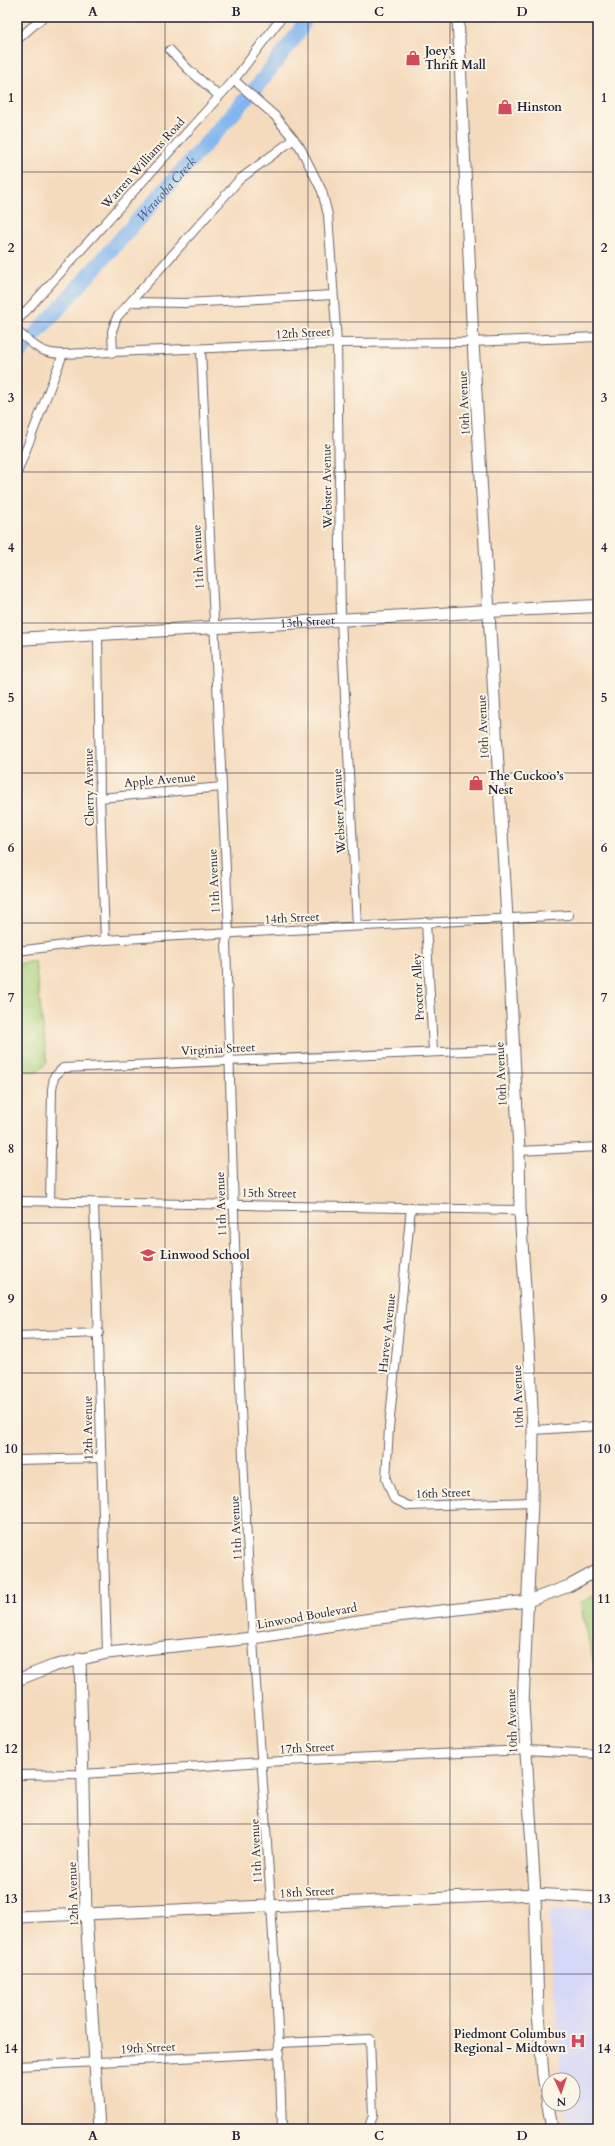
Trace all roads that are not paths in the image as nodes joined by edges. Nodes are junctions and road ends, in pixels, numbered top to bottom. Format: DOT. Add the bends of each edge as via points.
graph roads {
  1 [pos="43,17"];
  2 [pos="282,17"];
  3 [pos="458,17"];
  4 [pos="17,40"];
  5 [pos="170,50"];
  6 [pos="234,80"];
  7 [pos="220,96"];
  8 [pos="294,139"];
  9 [pos="333,296"];
  10 [pos="131,302"];
  11 [pos="17,321"];
  12 [pos="17,331"];
  13 [pos="598,337"];
  14 [pos="473,342"];
  15 [pos="337,343"];
  16 [pos="200,350"];
  17 [pos="113,353"];
  18 [pos="63,354"];
  19 [pos="17,473"];
  20 [pos="598,606"];
  21 [pos="489,611"];
  22 [pos="341,619"];
  23 [pos="213,627"];
  24 [pos="98,634"];
  25 [pos="17,639"];
  26 [pos="222,787"];
  27 [pos="100,798"];
  28 [pos="569,915"];
  29 [pos="507,918"];
  30 [pos="426,922"];
  31 [pos="357,926"];
  32 [pos="229,933"];
  33 [pos="105,940"];
  34 [pos="17,951"];
  35 [pos="512,1049"];
  36 [pos="433,1051"];
  37 [pos="230,1061"];
  38 [pos="598,1147"];
  39 [pos="519,1151"];
  40 [pos="17,1201"];
  41 [pos="50,1202"];
  42 [pos="94,1203"];
  43 [pos="232,1204"];
  44 [pos="411,1207"];
  45 [pos="520,1210"];
  46 [pos="99,1333"];
  47 [pos="17,1336"];
  48 [pos="598,1426"];
  49 [pos="533,1430"];
  50 [pos="101,1458"];
  51 [pos="17,1460"];
  52 [pos="387,1462"];
  53 [pos="532,1502"];
  54 [pos="598,1570"];
  55 [pos="528,1601"];
  56 [pos="253,1638"];
  57 [pos="107,1653"];
  58 [pos="80,1658"];
  59 [pos="17,1680"];
  60 [pos="526,1750"];
  61 [pos="598,1754"];
  62 [pos="263,1762"];
  63 [pos="83,1774"];
  64 [pos="17,1776"];
  65 [pos="536,1894"];
  66 [pos="598,1898"];
  67 [pos="272,1907"];
  68 [pos="86,1914"];
  69 [pos="17,1917"];
  70 [pos="280,2043"];
  71 [pos="280,2053"];
  72 [pos="94,2063"];
  73 [pos="17,2066"];
  74 [pos="99,2129"];
  75 [pos="282,2129"];
  76 [pos="368,2129"];
  77 [pos="552,2129"];
  1 -- 4 [label="street"];
  2 -- 6 [label="street, Warren Williams Road"];
  3 -- 14 [label="main road, 10th Avenue"];
  5 -- 7 [label="street"];
  6 -- 7 [label="street, Warren Williams Road"];
  6 -- 8 [label="street, Webster Avenue" via="285,126"];
  7 -- 11 [label="street, Warren Williams Road"];
  8 -- 9 [label="street, Webster Avenue" via="322,191 330,234"];
  8 -- 10 [label="street" via="240,179"];
  9 -- 10 [label="street" via="185,303"];
  9 -- 15 [label="street, Webster Avenue"];
  10 -- 17 [label="street" via="117,317 112,331"];
  12 -- 18 [label="street, 12th Street" via="48,354"];
  13 -- 14 [label="street, 12th Street"];
  14 -- 15 [label="street, 12th Street"];
  14 -- 21 [label="main road, 10th Avenue"];
  15 -- 16 [label="street, 12th Street"];
  15 -- 22 [label="street, Webster Avenue"];
  16 -- 17 [label="street, 12th Street"];
  16 -- 23 [label="street, 11th Avenue"];
  17 -- 18 [label="street, 12th Street"];
  18 -- 19 [label="street"];
  20 -- 21 [label="main road, 13th Street"];
  21 -- 22 [label="main road, 13th Street"];
  21 -- 29 [label="main road, 10th Avenue"];
  22 -- 23 [label="main road, 13th Street"];
  22 -- 31 [label="street, Webster Avenue"];
  23 -- 24 [label="main road, 13th Street"];
  23 -- 26 [label="street, 11th Avenue"];
  24 -- 25 [label="main road, 13th Street"];
  24 -- 27 [label="street, Cherry Avenue"];
  26 -- 27 [label="street, Apple Avenue"];
  26 -- 32 [label="street, 11th Avenue"];
  27 -- 33 [label="street, Cherry Avenue"];
  28 -- 29 [label="street, 14th Street"];
  29 -- 30 [label="street, 14th Street"];
  29 -- 35 [label="main road, 10th Avenue"];
  30 -- 31 [label="street, 14th Street"];
  30 -- 36 [label="street, Proctor Alley"];
  31 -- 32 [label="street, 14th Street"];
  32 -- 33 [label="street, 14th Street"];
  32 -- 37 [label="street, 11th Avenue" via="226,941"];
  33 -- 34 [label="street, 14th Street"];
  35 -- 36 [label="street, Virginia Street"];
  35 -- 39 [label="main road, 10th Avenue"];
  36 -- 37 [label="street, Virginia Street"];
  37 -- 41 [label="street, Virginia Street" via="73,1068 58,1071 52,1089"];
  37 -- 43 [label="street, 11th Avenue"];
  38 -- 39 [label="street"];
  39 -- 45 [label="main road, 10th Avenue"];
  40 -- 41 [label="street, 15th Street"];
  41 -- 42 [label="street, 15th Street"];
  42 -- 43 [label="street, 15th Street"];
  42 -- 46 [label="street, 12th Avenue"];
  43 -- 44 [label="street, 15th Street"];
  43 -- 56 [label="street, 11th Avenue"];
  44 -- 45 [label="street, 15th Street"];
  44 -- 52 [label="street, Harvey Avenue"];
  45 -- 49 [label="main road, 10th Avenue"];
  46 -- 47 [label="street"];
  46 -- 50 [label="street, 12th Avenue"];
  48 -- 49 [label="street"];
  49 -- 53 [label="main road, 10th Avenue"];
  50 -- 51 [label="street"];
  50 -- 57 [label="street, 12th Avenue"];
  52 -- 53 [label="street, 16th Street" via="386,1479 394,1499 409,1506"];
  53 -- 55 [label="main road, 10th Avenue"];
  54 -- 55 [label="main road, Linwood Boulevard" via="569,1586"];
  55 -- 56 [label="main road, Linwood Boulevard" via="371,1619"];
  55 -- 60 [label="main road, 10th Avenue" via="524,1672"];
  56 -- 57 [label="main road, Linwood Boulevard"];
  56 -- 62 [label="street, 11th Avenue"];
  57 -- 58 [label="main road, Linwood Boulevard"];
  58 -- 59 [label="main road, Linwood Boulevard"];
  58 -- 63 [label="main road, 12th Avenue"];
  60 -- 61 [label="street, 17th Street"];
  60 -- 62 [label="street, 17th Street"];
  60 -- 65 [label="main road, 10th Avenue"];
  62 -- 63 [label="street, 17th Street"];
  62 -- 67 [label="street, 11th Avenue"];
  63 -- 64 [label="street, 17th Street"];
  63 -- 68 [label="main road, 12th Avenue"];
  65 -- 66 [label="main road, 18th Street"];
  65 -- 67 [label="main road, 18th Street"];
  65 -- 77 [label="main road, 10th Avenue" via="538,2012 543,2075"];
  67 -- 68 [label="main road, 18th Street"];
  67 -- 70 [label="street, 11th Avenue"];
  68 -- 69 [label="main road, 18th Street"];
  68 -- 72 [label="main road, 12th Avenue"];
  70 -- 71 [label="street, 11th Avenue"];
  70 -- 76 [label="street" via="370,2039 373,2116"];
  71 -- 72 [label="street, 19th Street"];
  71 -- 75 [label="street, 11th Avenue"];
  72 -- 73 [label="street, 19th Street"];
  72 -- 74 [label="main road, 12th Avenue"];
}
